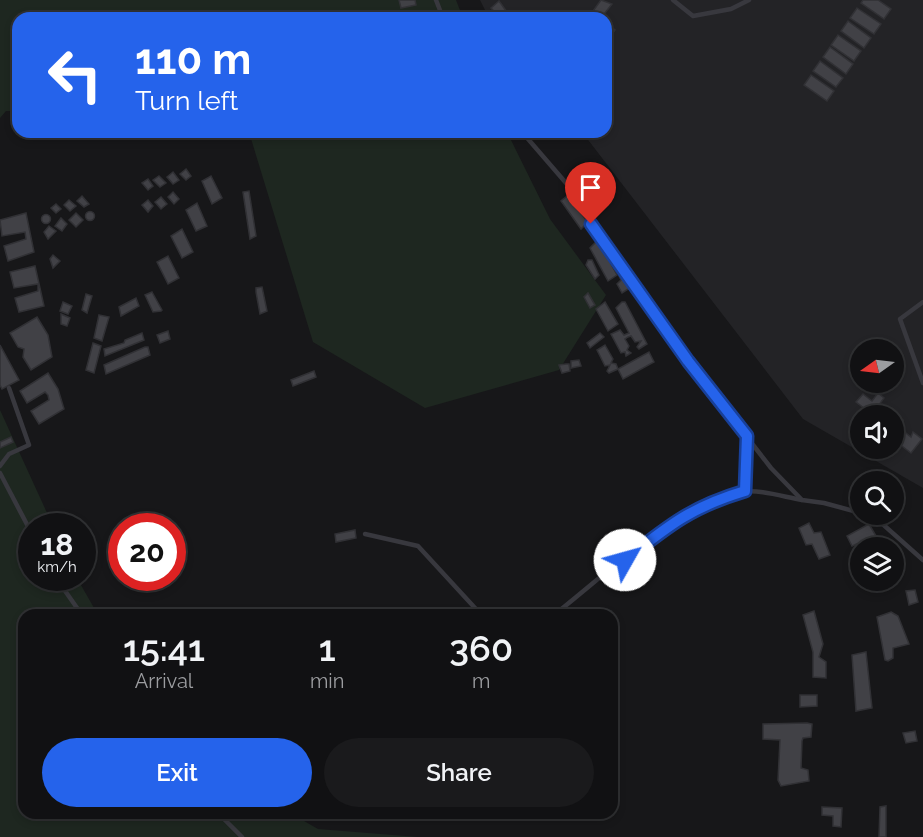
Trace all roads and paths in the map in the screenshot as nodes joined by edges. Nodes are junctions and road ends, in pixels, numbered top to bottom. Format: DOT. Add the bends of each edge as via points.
graph roads {
  1 [pos="673,0"];
  2 [pos="749,0"];
  3 [pos="527,138"];
  4 [pos="923,302"];
  5 [pos="923,383"];
  6 [pos="9,388"];
  7 [pos="747,436"];
  8 [pos="0,466"];
  9 [pos="0,473"];
  10 [pos="745,491"];
  11 [pos="802,500"];
  12 [pos="850,511"];
  13 [pos="21,513"];
  14 [pos="884,525"];
  15 [pos="365,534"];
  16 [pos="923,560"];
  17 [pos="65,591"];
  18 [pos="78,609"];
  19 [pos="475,609"];
  20 [pos="562,609"];
  21 [pos="224,819"];
  22 [pos="242,837"];
  1 -- 2 [label="lane" via="693,16 730,9"];
  3 -- 7 [label="lane" via="566,183 688,361"];
  4 -- 5 [label="lane" via="900,319"];
  6 -- 8 [label="lane" via="29,445 9,454"];
  7 -- 10 [label="lane"];
  7 -- 11 [label="lane"];
  9 -- 13 [label="lane"];
  10 -- 11 [label="lane"];
  10 -- 20 [label="lane" via="714,500 678,518"];
  11 -- 12 [label="lane"];
  14 -- 16 [label="lane"];
  15 -- 19 [label="lane" via="417,546"];
  17 -- 18 [label="lane"];
  21 -- 22 [label="lane"];
}
